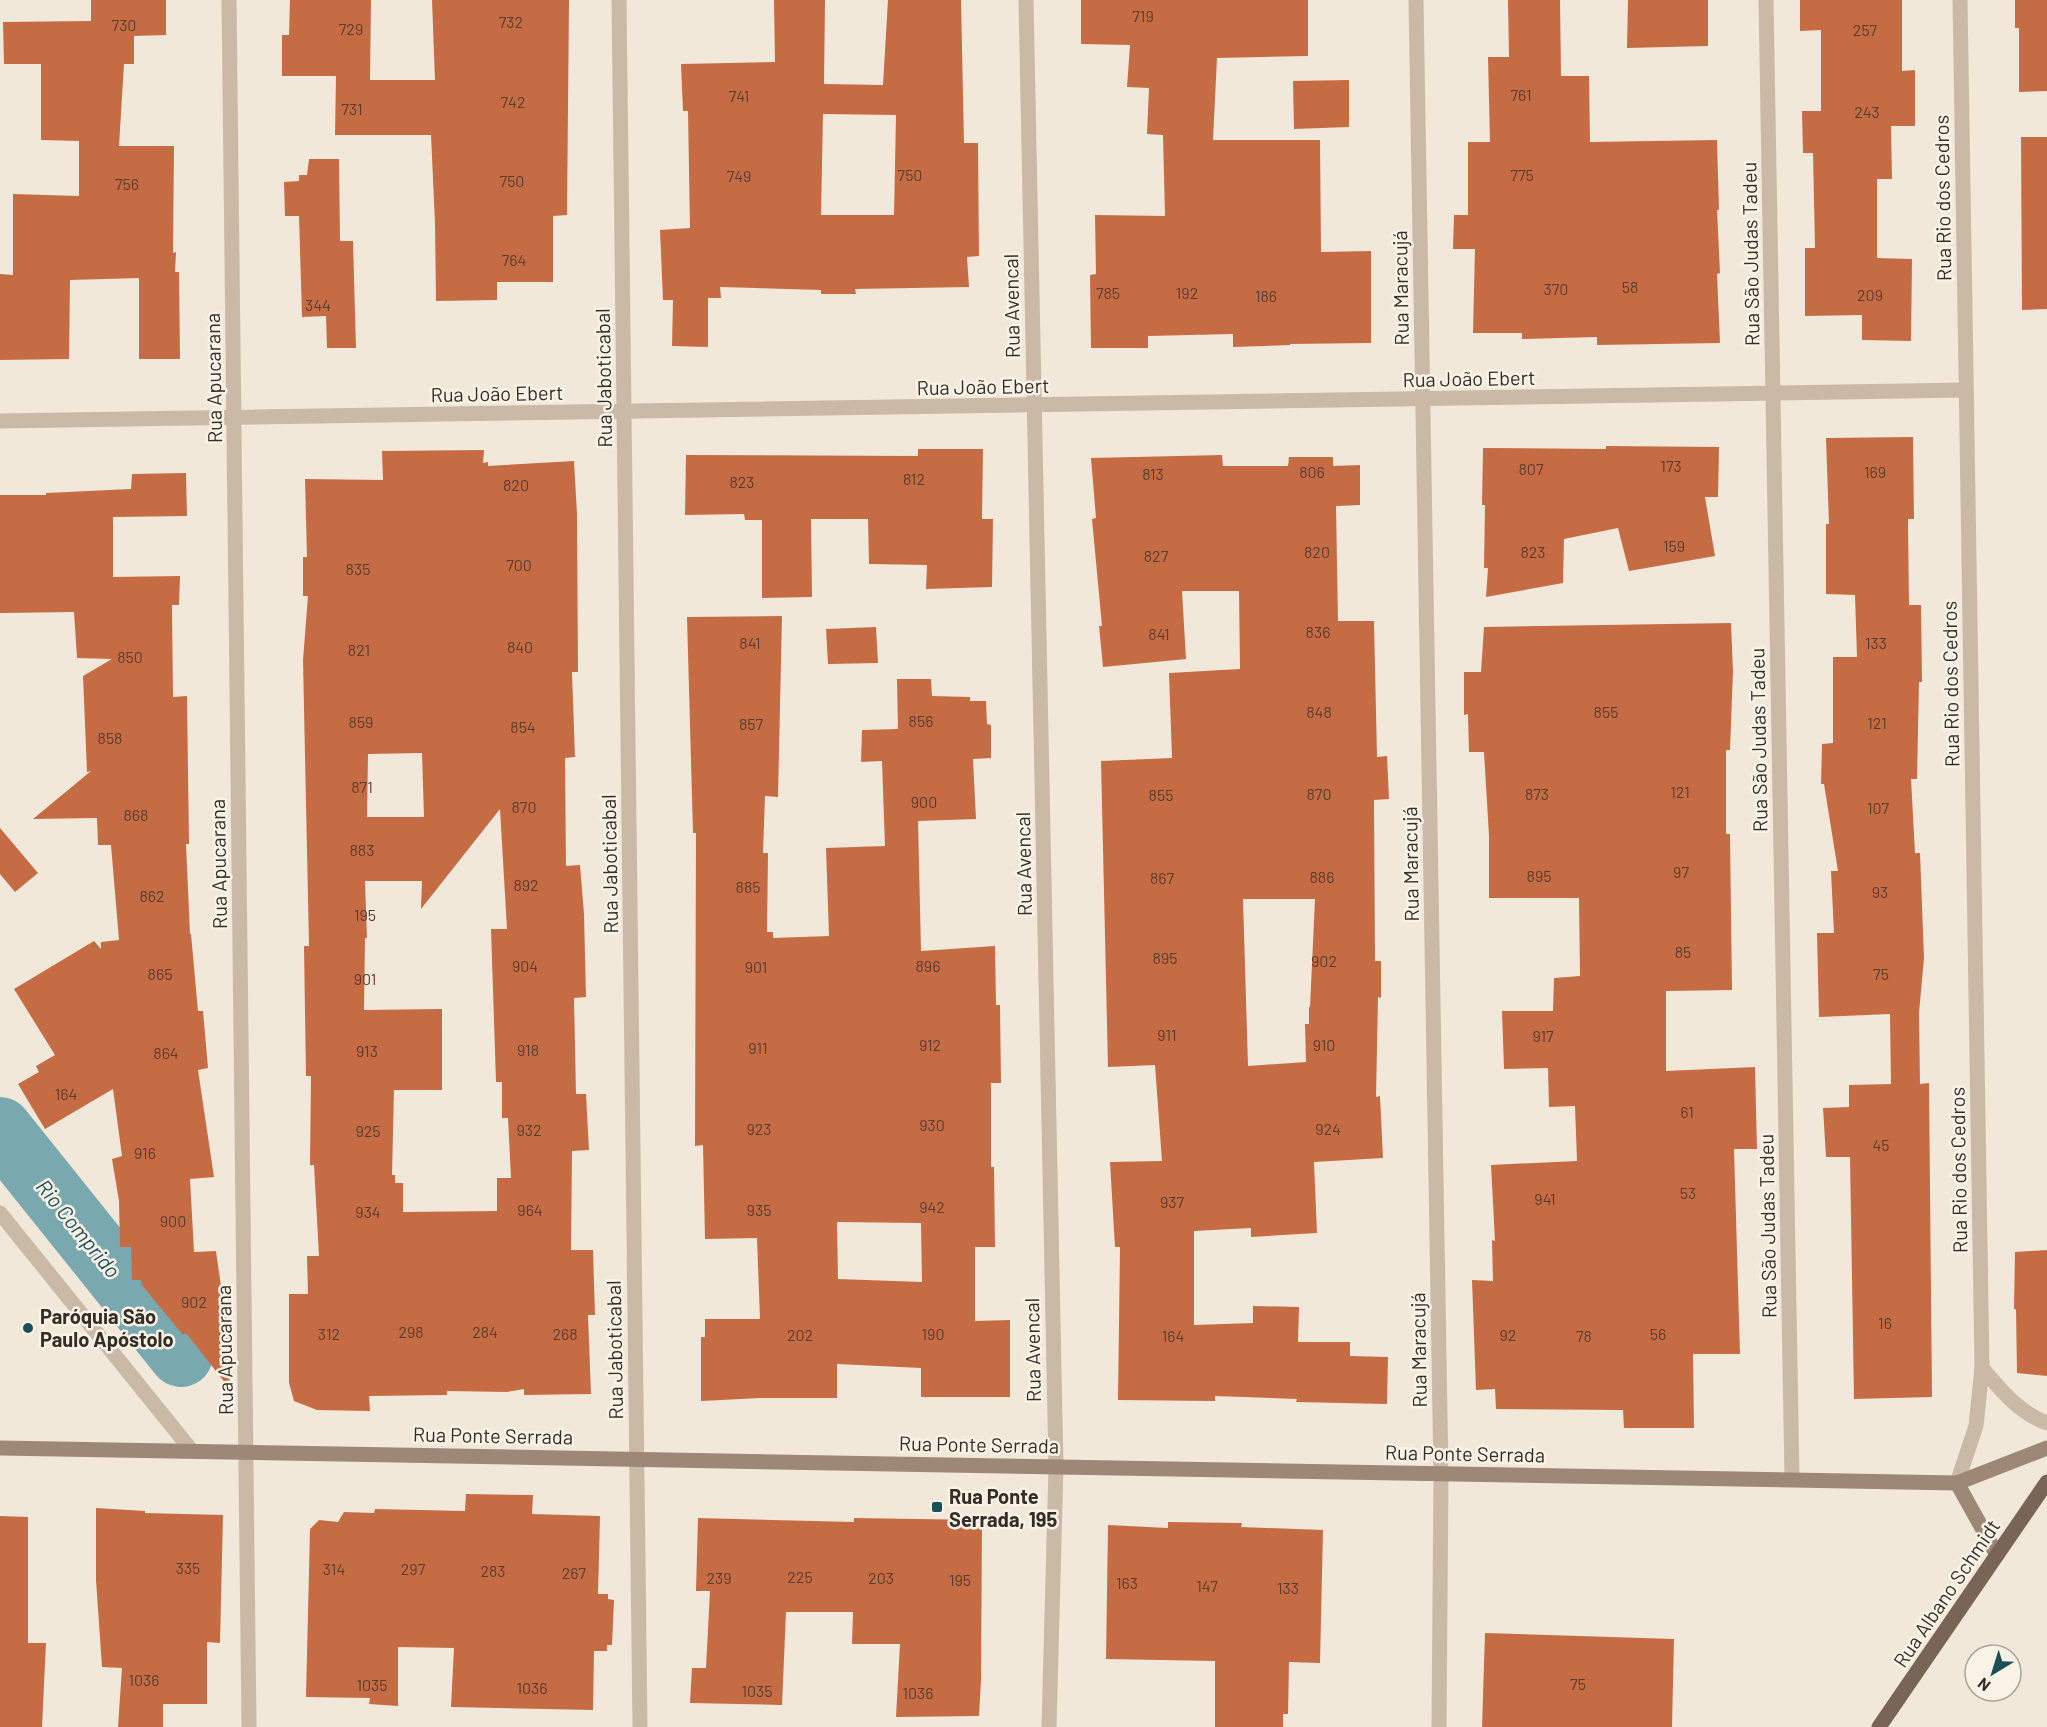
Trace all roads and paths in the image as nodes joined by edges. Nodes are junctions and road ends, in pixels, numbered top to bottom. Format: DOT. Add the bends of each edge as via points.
graph roads {
  1 [pos="229,0"];
  2 [pos="619,0"];
  3 [pos="1026,0"];
  4 [pos="1416,0"];
  5 [pos="1766,0"];
  6 [pos="1960,0"];
  7 [pos="1966,390"];
  8 [pos="1773,393"];
  9 [pos="1423,400"];
  10 [pos="1034,406"];
  11 [pos="624,412"];
  12 [pos="234,417"];
  13 [pos="0,421"];
  14 [pos="0,1213"];
  15 [pos="1982,1368"];
  16 [pos="2047,1423"];
  17 [pos="0,1448"];
  18 [pos="2047,1448"];
  19 [pos="192,1451"];
  20 [pos="246,1452"];
  21 [pos="637,1459"];
  22 [pos="1056,1467"];
  23 [pos="1441,1474"];
  24 [pos="1792,1479"];
  25 [pos="2047,1482"];
  26 [pos="1957,1483"];
  27 [pos="1997,1555"];
  28 [pos="249,1727"];
  29 [pos="640,1727"];
  30 [pos="1049,1727"];
  31 [pos="1439,1727"];
  32 [pos="1879,1727"];
  1 -- 12 [label="street, Rua Apucarana"];
  2 -- 11 [label="street, Rua Jaboticabal"];
  3 -- 10 [label="street, Rua Avencal"];
  4 -- 9 [label="street, Rua Maracujá"];
  5 -- 8 [label="street, Rua São Judas Tadeu"];
  6 -- 7 [label="street, Rua Rio dos Cedros"];
  7 -- 8 [label="street, Rua João Ebert"];
  7 -- 15 [label="street, Rua Rio dos Cedros"];
  8 -- 9 [label="street, Rua João Ebert"];
  8 -- 24 [label="street, Rua São Judas Tadeu"];
  9 -- 10 [label="street, Rua João Ebert"];
  9 -- 23 [label="street, Rua Maracujá"];
  10 -- 11 [label="street, Rua João Ebert"];
  10 -- 22 [label="street, Rua Avencal"];
  11 -- 12 [label="street, Rua João Ebert"];
  11 -- 21 [label="street, Rua Jaboticabal"];
  12 -- 13 [label="street, Rua João Ebert"];
  12 -- 20 [label="street, Rua Apucarana"];
  14 -- 19 [label="street"];
  15 -- 16 [label="street" via="2023,1411"];
  15 -- 26 [label="street, Rua Rio dos Cedros" via="1976,1426"];
  17 -- 19 [label="street, Rua Ponte Serrada"];
  18 -- 26 [label="street, Rua Ponte Serrada"];
  19 -- 20 [label="street, Rua Ponte Serrada"];
  20 -- 21 [label="street, Rua Ponte Serrada"];
  20 -- 28 [label="street, Rua Apucarana"];
  21 -- 22 [label="street, Rua Ponte Serrada"];
  21 -- 29 [label="street, Rua Jaboticabal"];
  22 -- 23 [label="street, Rua Ponte Serrada"];
  22 -- 30 [label="street, Rua Avencal"];
  23 -- 24 [label="street, Rua Ponte Serrada"];
  23 -- 31 [label="street, Rua Maracujá"];
  24 -- 26 [label="street, Rua Ponte Serrada"];
  25 -- 27 [label="main road, Rua Albano Schmidt"];
  26 -- 27 [label="street"];
  27 -- 32 [label="main road, Rua Albano Schmidt"];
}
